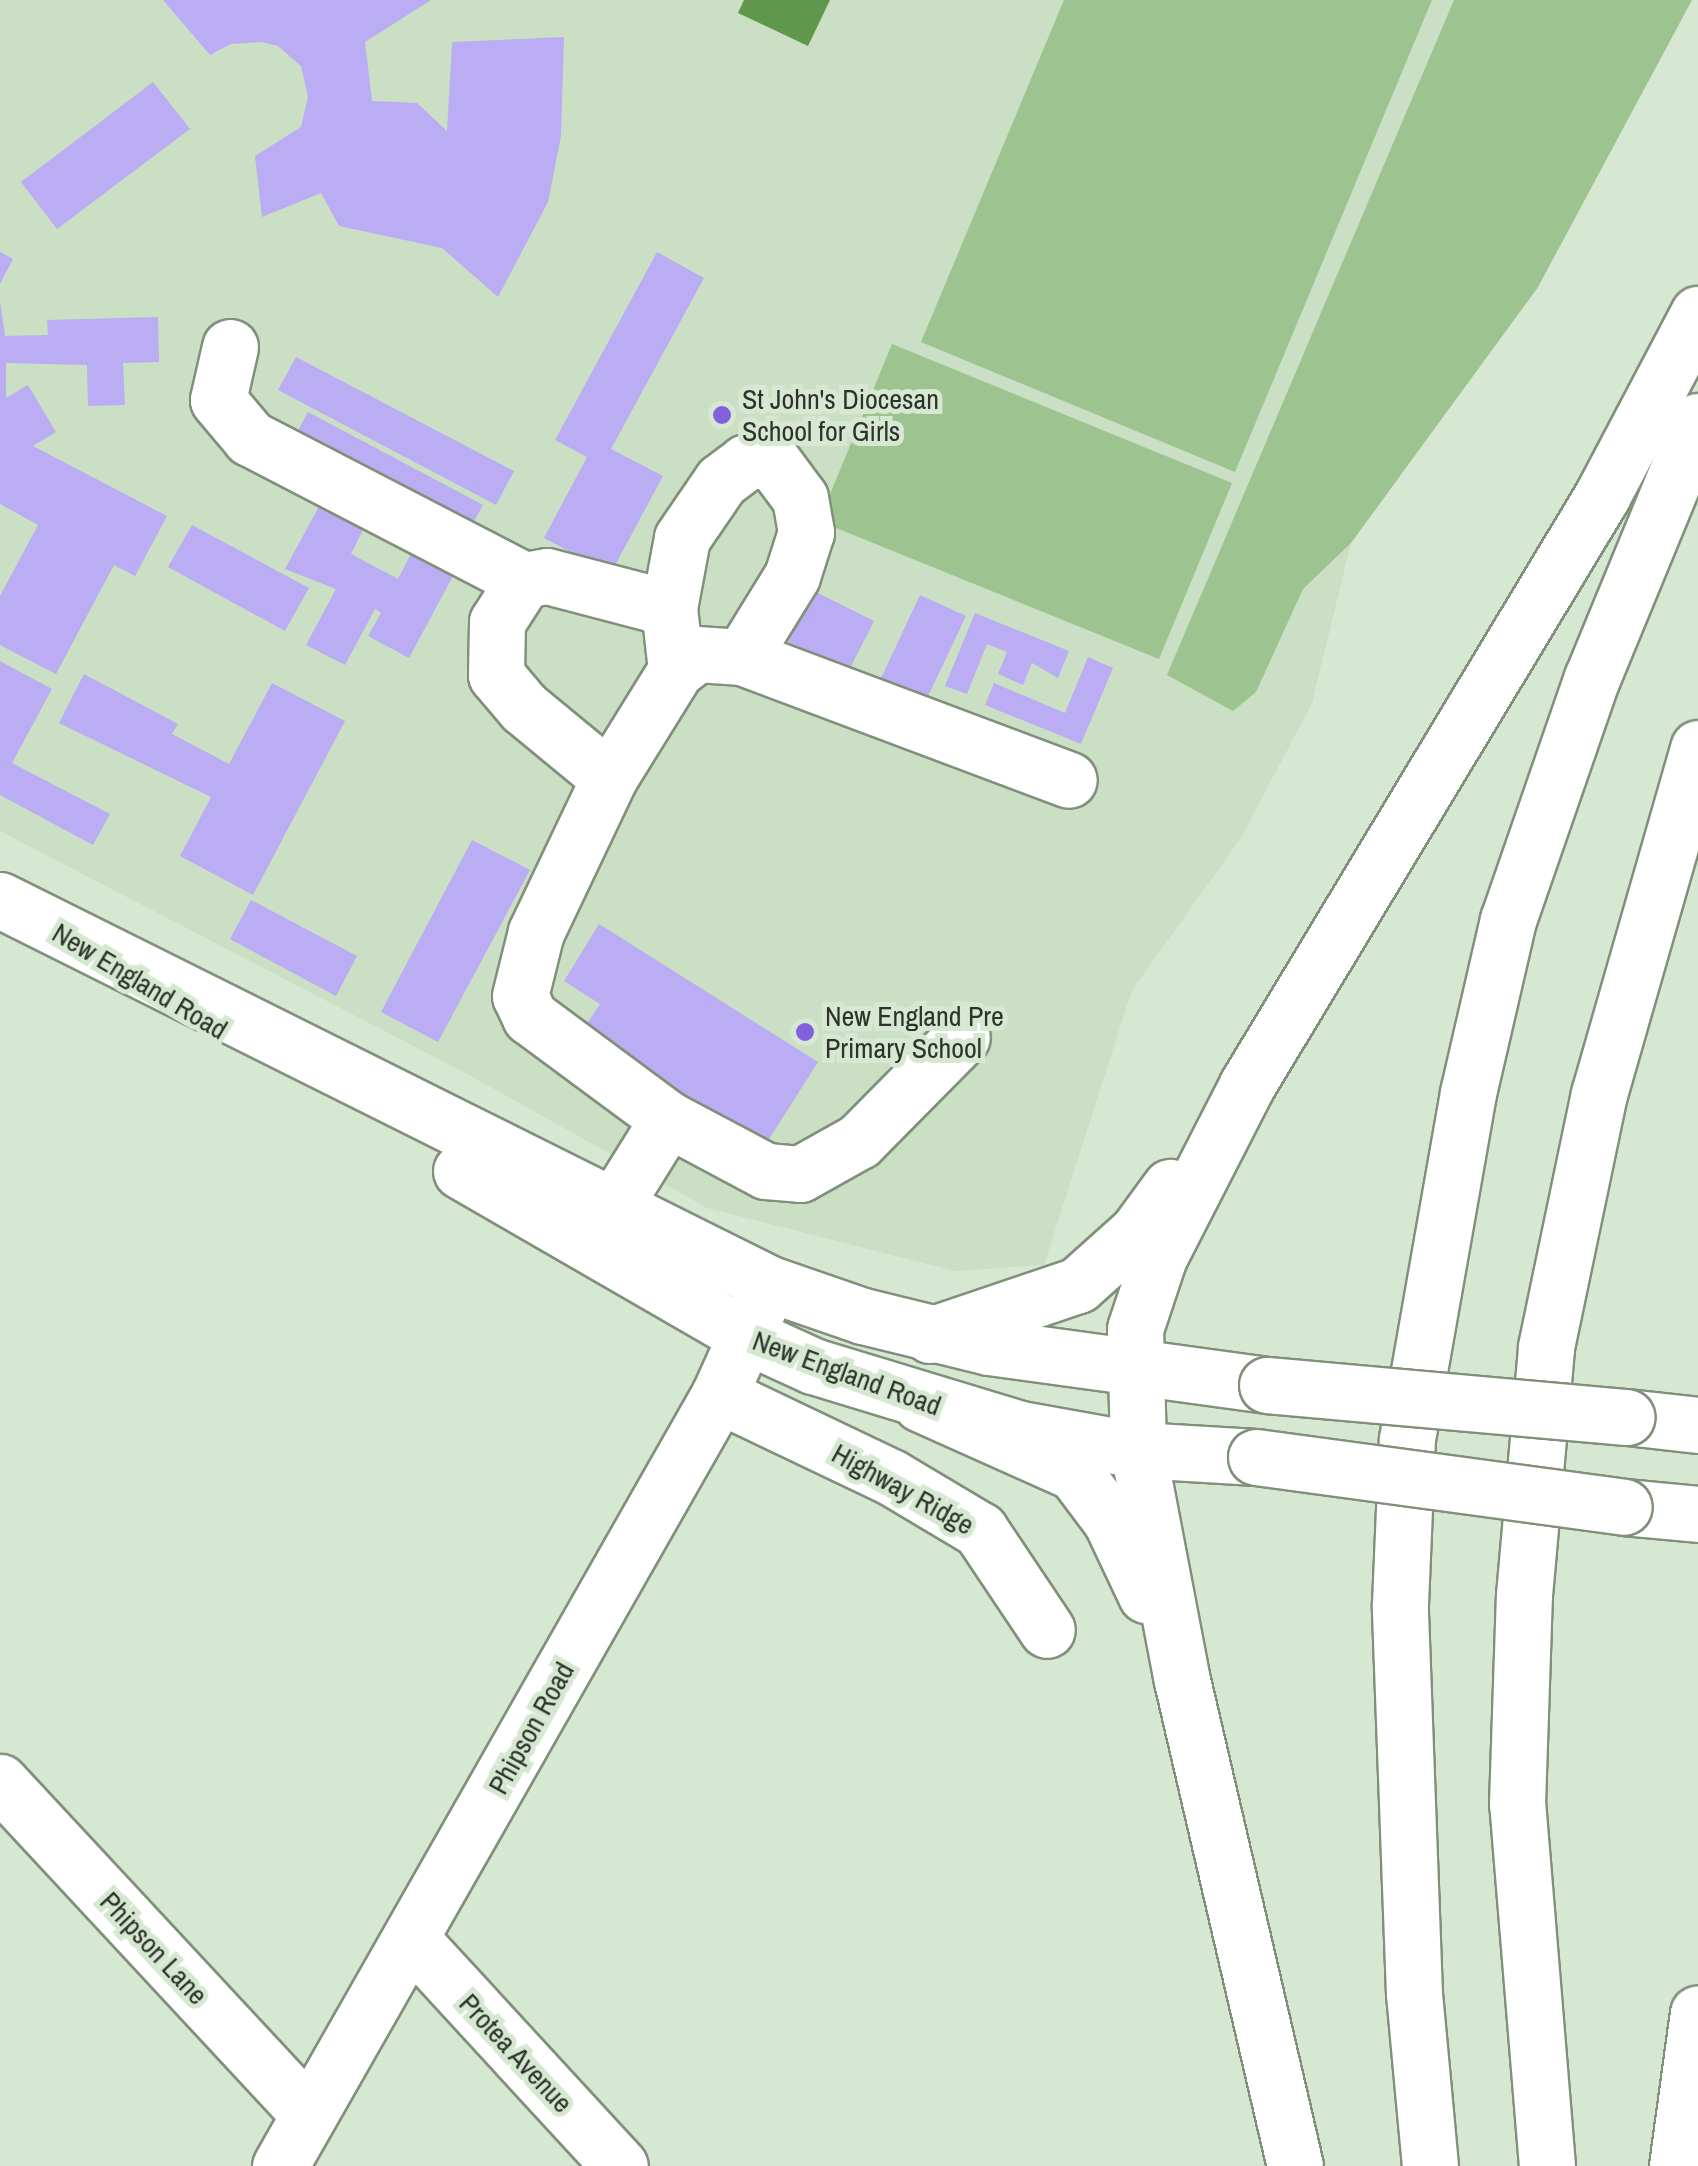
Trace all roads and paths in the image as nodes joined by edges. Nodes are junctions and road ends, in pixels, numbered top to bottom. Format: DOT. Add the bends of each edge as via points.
graph roads {
  1 [pos="1698,314"];
  2 [pos="230,347"];
  3 [pos="1698,421"];
  4 [pos="524,580"];
  5 [pos="669,608"];
  6 [pos="742,658"];
  7 [pos="676,670"];
  8 [pos="1698,748"];
  9 [pos="609,778"];
  10 [pos="1069,780"];
  11 [pos="20,911"];
  12 [pos="962,1036"];
  13 [pos="1247,1085"];
  14 [pos="668,1119"];
  15 [pos="447,1126"];
  16 [pos="477,1180"];
  17 [pos="612,1209"];
  18 [pos="770,1284"];
  19 [pos="745,1335"];
  20 [pos="930,1335"];
  21 [pos="1133,1368"];
  22 [pos="719,1395"];
  23 [pos="922,1404"];
  24 [pos="1698,1425"];
  25 [pos="1138,1450"];
  26 [pos="1698,1514"];
  27 [pos="1046,1630"];
  28 [pos="1182,1681"];
  29 [pos="0,1782"];
  30 [pos="412,1940"];
  31 [pos="1698,2013"];
  32 [pos="308,2114"];
  33 [pos="280,2166"];
  34 [pos="620,2166"];
  35 [pos="1295,2166"];
  36 [pos="1430,2166"];
  37 [pos="1546,2166"];
  38 [pos="1677,2166"];
  1 -- 13 [label="main road" via="1602,496"];
  2 -- 4 [label="main road" via="218,400 250,438"];
  3 -- 36 [label="main road" via="1592,678 1508,920 1464,1111 1407,1439 1400,1604 1414,1994"];
  4 -- 5 [label="main road" via="582,582"];
  4 -- 9 [label="main road" via="497,622 496,675 524,708"];
  5 -- 6 [label="main road" via="682,538 721,481 759,458 780,465 800,498 806,532 792,576"];
  5 -- 7 [label="main road"];
  6 -- 7 [label="main road" via="697,654"];
  6 -- 10 [label="main road"];
  7 -- 9 [label="main road"];
  8 -- 37 [label="main road" via="1599,1094 1546,1347 1524,1594 1516,1804"];
  9 -- 14 [label="main road" via="536,932 522,970 522,1008"];
  11 -- 15 [label="main road, New England Road"];
  11 -- 16 [label="main road, New England Road"];
  12 -- 14 [label="main road" via="858,1141 800,1174 766,1171"];
  13 -- 20 [label="main road" via="1136,1232 1078,1285"];
  13 -- 21 [label="main road" via="1159,1257 1136,1329"];
  14 -- 17 [label="main road"];
  15 -- 16 [label="main road" via="442,1149"];
  15 -- 17 [label="main road, New England Road"];
  16 -- 19 [label="main road, New England Road"];
  17 -- 18 [label="main road, New England Road"];
  18 -- 19 [label="main road, Phipson Road"];
  18 -- 20 [label="main road, New England Road"];
  19 -- 22 [label="main road, Phipson Road"];
  19 -- 23 [label="main road, New England Road"];
  20 -- 21 [label="main road, New England Road"];
  21 -- 24 [label="main road, New England Road, bridge"];
  21 -- 25 [label="main road"];
  22 -- 27 [label="main road, Highway Ridge" via="892,1477 980,1530"];
  22 -- 30 [label="main road, Phipson Road"];
  23 -- 25 [label="main road, New England Road"];
  23 -- 28 [label="main road" via="1058,1464 1090,1488"];
  25 -- 26 [label="main road, New England Road, bridge" via="1256,1457"];
  25 -- 28 [label="main road"];
  28 -- 35 [label="main road"];
  29 -- 32 [label="main road, Phipson Lane"];
  30 -- 32 [label="main road, Phipson Road"];
  30 -- 34 [label="main road, Protea Avenue"];
  31 -- 38 [label="main road"];
  32 -- 33 [label="main road, Phipson Road"];
}
